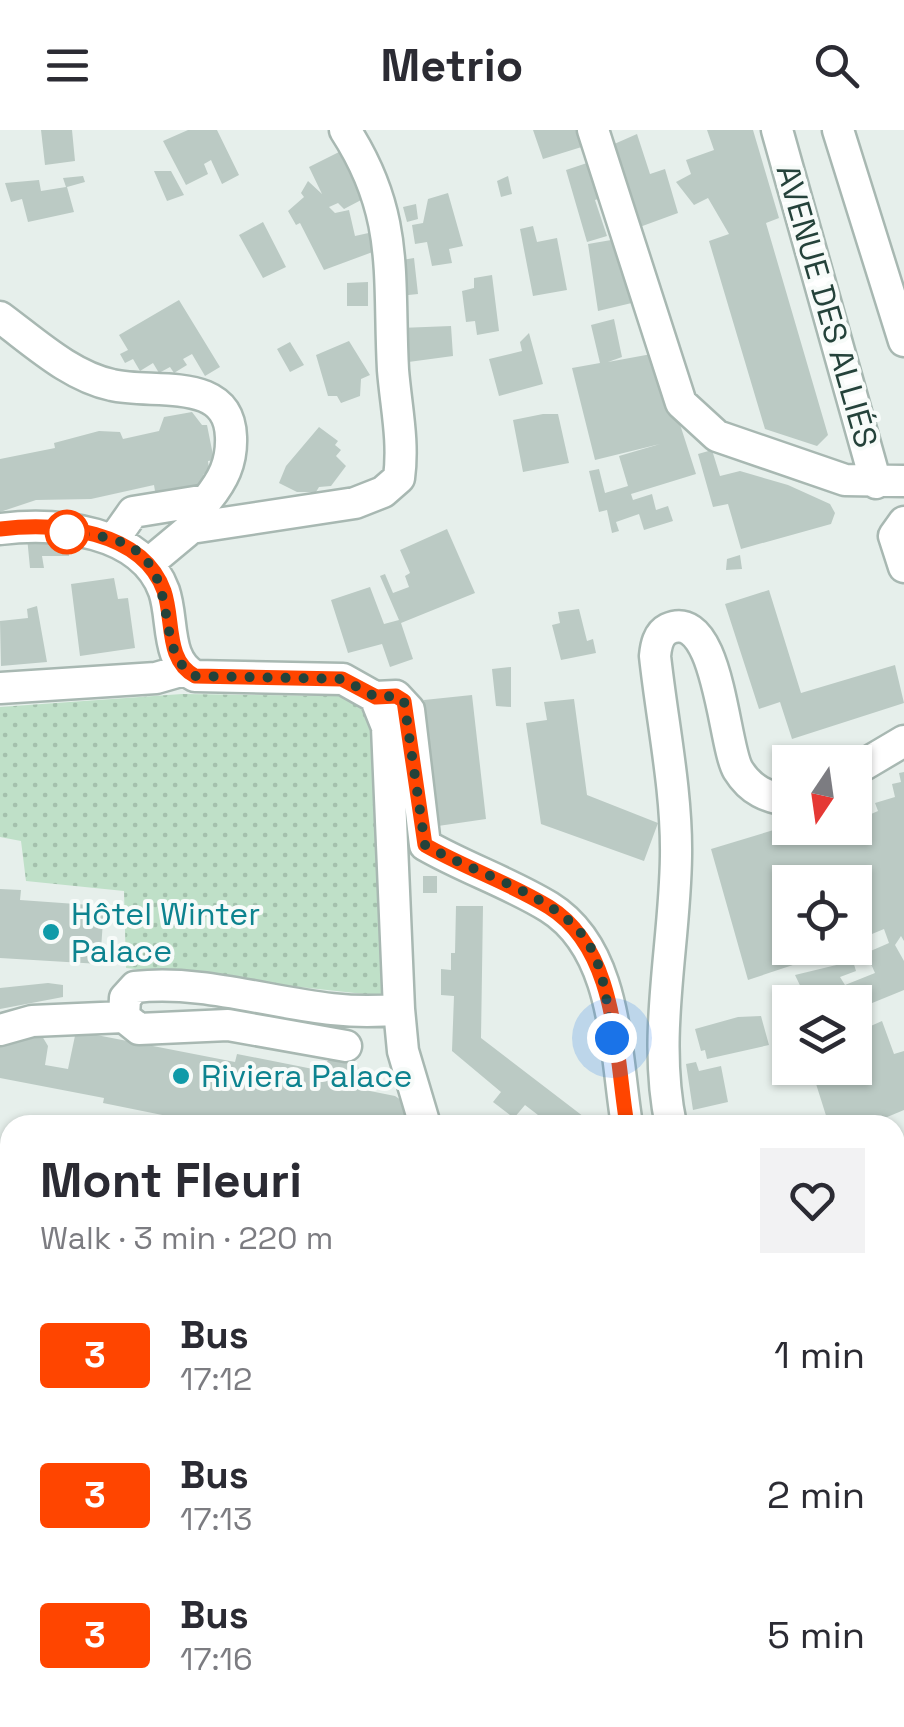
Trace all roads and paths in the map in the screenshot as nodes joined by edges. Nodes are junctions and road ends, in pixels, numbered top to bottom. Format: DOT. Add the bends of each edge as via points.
graph roads {
  1 [pos="345,130"];
  2 [pos="593,130"];
  3 [pos="777,130"];
  4 [pos="838,130"];
  5 [pos="0,317"];
  6 [pos="904,341"];
  7 [pos="890,482"];
  8 [pos="904,522"];
  9 [pos="0,529"];
  10 [pos="114,539"];
  11 [pos="149,563"];
  12 [pos="904,567"];
  13 [pos="184,670"];
  14 [pos="0,688"];
  15 [pos="376,697"];
  16 [pos="904,741"];
  17 [pos="872,760"];
  18 [pos="772,798"];
  19 [pos="399,1010"];
  20 [pos="124,1016"];
  21 [pos="0,1030"];
  22 [pos="346,1046"];
  23 [pos="423,1115"];
  24 [pos="625,1115"];
  25 [pos="670,1115"];
  1 -- 11 [label="street" via="380,195 390,240 400,478 355,503 191,528"];
  2 -- 7 [label="street" via="681,403 717,436 845,480"];
  3 -- 7 [label="street, AVENUE DES ALLIÉS"];
  4 -- 6 [label="street"];
  5 -- 10 [label="street" via="76,372 112,385 206,395 223,406 232,434 223,481 207,500 134,512"];
  8 -- 12 [label="street" via="894,536"];
  9 -- 10 [label="street"];
  10 -- 11 [label="street"];
  11 -- 13 [label="street" via="164,592"];
  13 -- 14 [label="street" via="156,678"];
  13 -- 15 [label="street" via="207,678 342,679"];
  15 -- 19 [label="street" via="387,727"];
  15 -- 24 [label="street" via="396,696 409,710 425,845 548,906 586,940 602,975"];
  16 -- 17 [label="street"];
  18 -- 25 [label="street" via="748,785 735,766 701,638 670,628 655,656 676,851 661,1040"];
  19 -- 20 [label="street" via="364,1014 160,984 135,987 125,998"];
  19 -- 23 [label="street"];
  20 -- 21 [label="street" via="32,1021"];
  20 -- 22 [label="street" via="140,1029 228,1025"];
}
